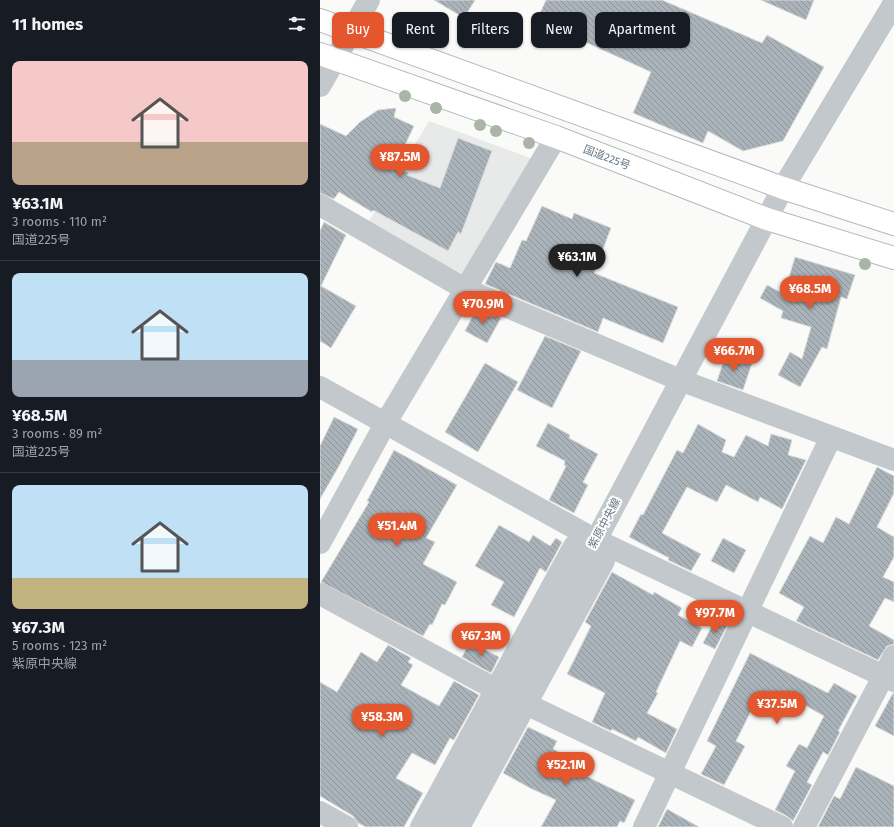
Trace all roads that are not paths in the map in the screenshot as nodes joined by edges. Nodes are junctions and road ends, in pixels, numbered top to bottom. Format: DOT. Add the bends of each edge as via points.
graph roads {
  1 [pos="369,0"];
  2 [pos="894,3"];
  3 [pos="362,12"];
  4 [pos="320,20"];
  5 [pos="332,24"];
  6 [pos="384,43"];
  7 [pos="336,48"];
  8 [pos="328,56"];
  9 [pos="320,86"];
  10 [pos="556,137"];
  11 [pos="783,188"];
  12 [pos="320,205"];
  13 [pos="767,219"];
  14 [pos="894,224"];
  15 [pos="894,258"];
  16 [pos="465,289"];
  17 [pos="680,380"];
  18 [pos="320,387"];
  19 [pos="386,424"];
  20 [pos="832,437"];
  21 [pos="894,460"];
  22 [pos="596,540"];
  23 [pos="320,543"];
  24 [pos="320,594"];
  25 [pos="748,612"];
  26 [pos="894,656"];
  27 [pos="889,679"];
  28 [pos="495,689"];
  29 [pos="526,704"];
  30 [pos="670,774"];
  31 [pos="320,812"];
  32 [pos="347,827"];
  33 [pos="421,827"];
  34 [pos="441,827"];
  35 [pos="459,827"];
  36 [pos="644,827"];
  37 [pos="782,827"];
  38 [pos="804,827"];
  1 -- 3 [label="street"];
  2 -- 11 [label="street, 紫原中央線"];
  4 -- 5 [label="highway"];
  6 -- 11 [label="highway"];
  7 -- 8 [label="street"];
  8 -- 9 [label="street"];
  8 -- 10 [label="highway, 国道225号"];
  10 -- 13 [label="highway, 国道225号"];
  10 -- 16 [label="street"];
  11 -- 13 [label="street, 紫原中央線"];
  11 -- 14 [label="highway"];
  12 -- 16 [label="street"];
  13 -- 15 [label="highway, 国道225号"];
  13 -- 17 [label="street, 紫原中央線"];
  16 -- 17 [label="street"];
  16 -- 19 [label="street"];
  17 -- 20 [label="street"];
  17 -- 22 [label="street, 紫原中央線"];
  18 -- 19 [label="street"];
  19 -- 22 [label="street"];
  19 -- 23 [label="street"];
  20 -- 21 [label="street"];
  20 -- 25 [label="street"];
  22 -- 25 [label="street"];
  22 -- 28 [label="street" via="575,545"];
  22 -- 29 [label="street" via="604,561"];
  22 -- 34 [label="street, 紫原中央線, bridge"];
  24 -- 28 [label="street"];
  25 -- 27 [label="street"];
  25 -- 30 [label="street"];
  26 -- 27 [label="street"];
  27 -- 38 [label="street"];
  28 -- 29 [label="street"];
  28 -- 33 [label="street"];
  29 -- 30 [label="street"];
  29 -- 35 [label="street"];
  30 -- 36 [label="street"];
  30 -- 37 [label="street"];
  31 -- 32 [label="street"];
}
